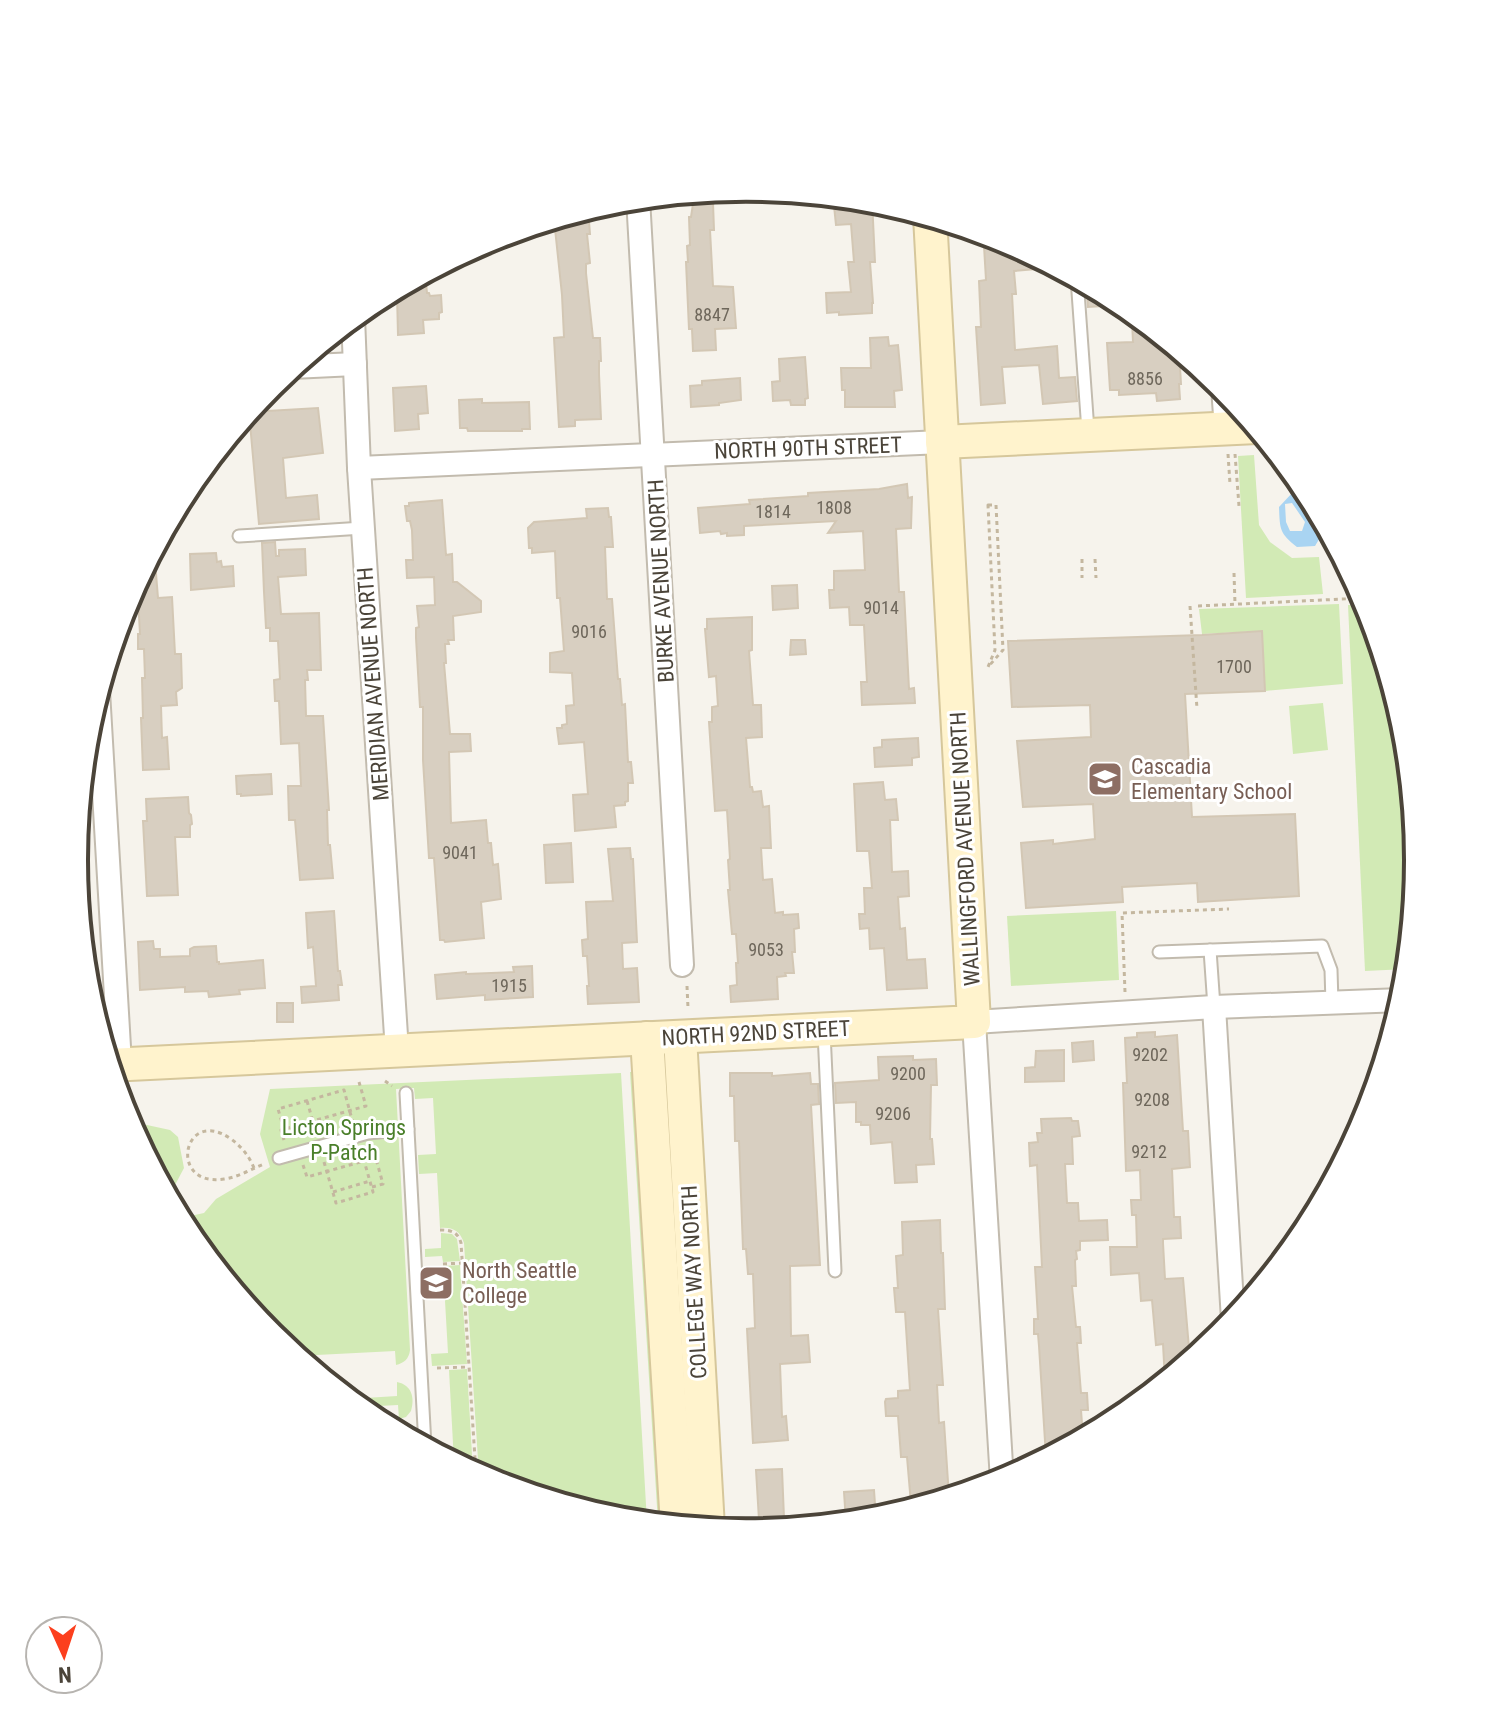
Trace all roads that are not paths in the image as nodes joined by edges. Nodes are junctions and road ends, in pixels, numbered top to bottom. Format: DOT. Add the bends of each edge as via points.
graph roads {
  1 [pos="639,211"];
  2 [pos="931,228"];
  3 [pos="1078,292"];
  4 [pos="354,331"];
  5 [pos="355,364"];
  6 [pos="311,366"];
  7 [pos="1229,414"];
  8 [pos="1088,436"];
  9 [pos="1236,441"];
  10 [pos="942,442"];
  11 [pos="654,454"];
  12 [pos="359,468"];
  13 [pos="363,528"];
  14 [pos="239,536"];
  15 [pos="100,737"];
  16 [pos="1210,950"];
  17 [pos="1159,952"];
  18 [pos="684,973"];
  19 [pos="1388,1001"];
  20 [pos="1332,1003"];
  21 [pos="1214,1007"];
  22 [pos="684,1022"];
  23 [pos="974,1022"];
  24 [pos="824,1029"];
  25 [pos="647,1038"];
  26 [pos="114,1043"];
  27 [pos="397,1051"];
  28 [pos="121,1065"];
  29 [pos="406,1093"];
  30 [pos="408,1129"];
  31 [pos="279,1158"];
  32 [pos="835,1271"];
  33 [pos="1232,1303"];
  34 [pos="424,1433"];
  35 [pos="1001,1466"];
  36 [pos="676,1514"];
  37 [pos="707,1516"];
  1 -- 11 [label="street, BURKE AVENUE NORTH"];
  2 -- 10 [label="street, WALLINGFORD AVENUE NORTH"];
  3 -- 8 [label="lane"];
  4 -- 5 [label="street, MERIDIAN AVENUE NORTH"];
  5 -- 6 [label="street"];
  5 -- 12 [label="street, MERIDIAN AVENUE NORTH"];
  7 -- 9 [label="street"];
  8 -- 9 [label="street, NORTH 90TH STREET"];
  8 -- 10 [label="street, NORTH 90TH STREET"];
  10 -- 11 [label="street, NORTH 90TH STREET"];
  10 -- 23 [label="street, WALLINGFORD AVENUE NORTH"];
  11 -- 12 [label="street, NORTH 90TH STREET"];
  11 -- 18 [label="street, BURKE AVENUE NORTH"];
  12 -- 13 [label="street, MERIDIAN AVENUE NORTH"];
  13 -- 14 [label="lane"];
  13 -- 27 [label="street, MERIDIAN AVENUE NORTH"];
  15 -- 26 [label="street"];
  16 -- 17 [label="lane"];
  16 -- 20 [label="lane" via="1322,946 1331,970"];
  16 -- 21 [label="lane"];
  19 -- 20 [label="street, NORTH 92ND STREET"];
  20 -- 21 [label="street, NORTH 92ND STREET"];
  21 -- 23 [label="street, NORTH 92ND STREET"];
  21 -- 33 [label="street"];
  22 -- 24 [label="street, NORTH 92ND STREET"];
  22 -- 25 [label="street, NORTH 92ND STREET"];
  22 -- 37 [label="street, COLLEGE WAY NORTH"];
  23 -- 24 [label="street, NORTH 92ND STREET"];
  23 -- 35 [label="street, WALLINGFORD AVENUE NORTH"];
  24 -- 32 [label="lane"];
  25 -- 27 [label="street, NORTH 92ND STREET"];
  25 -- 36 [label="street, COLLEGE WAY NORTH"];
  27 -- 28 [label="street, NORTH 92ND STREET"];
  29 -- 30 [label="lane"];
  30 -- 31 [label="lane" via="363,1134"];
  30 -- 34 [label="lane"];
}
